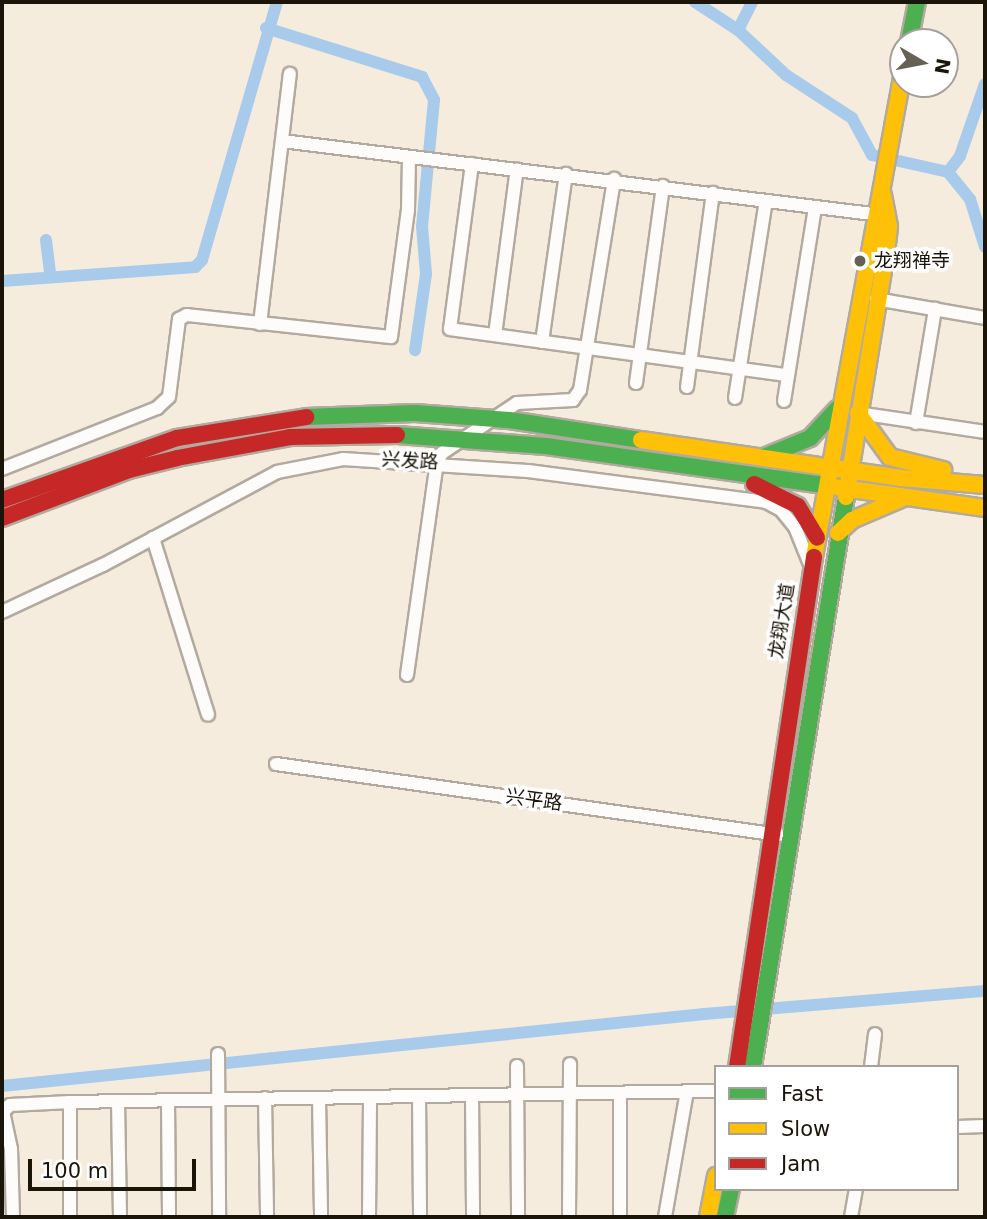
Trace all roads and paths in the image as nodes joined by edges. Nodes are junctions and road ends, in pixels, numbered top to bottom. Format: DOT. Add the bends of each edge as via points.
graph roads {
  1 [pos="917,2"];
  2 [pos="912,28"];
  3 [pos="290,74"];
  4 [pos="898,98"];
  5 [pos="282,141"];
  6 [pos="411,157"];
  7 [pos="472,164"];
  8 [pos="517,169"];
  9 [pos="566,174"];
  10 [pos="614,179"];
  11 [pos="663,186"];
  12 [pos="713,193"];
  13 [pos="766,201"];
  14 [pos="815,208"];
  15 [pos="881,215"];
  16 [pos="876,299"];
  17 [pos="934,309"];
  18 [pos="985,318"];
  19 [pos="260,324"];
  20 [pos="495,335"];
  21 [pos="542,342"];
  22 [pos="589,348"];
  23 [pos="640,355"];
  24 [pos="690,362"];
  25 [pos="740,369"];
  26 [pos="788,375"];
  27 [pos="636,383"];
  28 [pos="687,387"];
  29 [pos="735,398"];
  30 [pos="784,401"];
  31 [pos="838,408"];
  32 [pos="858,413"];
  33 [pos="492,419"];
  34 [pos="916,423"];
  35 [pos="985,432"];
  36 [pos="464,438"];
  37 [pos="764,457"];
  38 [pos="437,462"];
  39 [pos="667,463"];
  40 [pos="828,466"];
  41 [pos="2,469"];
  42 [pos="848,470"];
  43 [pos="985,483"];
  44 [pos="825,485"];
  45 [pos="845,489"];
  46 [pos="904,498"];
  47 [pos="2,500"];
  48 [pos="985,508"];
  49 [pos="2,518"];
  50 [pos="838,533"];
  51 [pos="153,538"];
  52 [pos="817,538"];
  53 [pos="812,570"];
  54 [pos="2,611"];
  55 [pos="407,675"];
  56 [pos="208,715"];
  57 [pos="276,764"];
  58 [pos="772,834"];
  59 [pos="791,836"];
  60 [pos="875,1034"];
  61 [pos="218,1054"];
  62 [pos="570,1065"];
  63 [pos="737,1065"];
  64 [pos="753,1065"];
  65 [pos="871,1065"];
  66 [pos="517,1066"];
  67 [pos="687,1091"];
  68 [pos="714,1091"];
  69 [pos="569,1093"];
  70 [pos="620,1093"];
  71 [pos="518,1094"];
  72 [pos="472,1095"];
  73 [pos="419,1096"];
  74 [pos="370,1097"];
  75 [pos="265,1098"];
  76 [pos="319,1098"];
  77 [pos="218,1099"];
  78 [pos="167,1100"];
  79 [pos="118,1101"];
  80 [pos="69,1102"];
  81 [pos="2,1109"];
  82 [pos="985,1126"];
  83 [pos="959,1127"];
  84 [pos="714,1186"];
  85 [pos="730,1191"];
  86 [pos="856,1191"];
  87 [pos="13,1217"];
  88 [pos="70,1217"];
  89 [pos="120,1217"];
  90 [pos="169,1217"];
  91 [pos="219,1217"];
  92 [pos="267,1217"];
  93 [pos="321,1217"];
  94 [pos="369,1217"];
  95 [pos="420,1217"];
  96 [pos="473,1217"];
  97 [pos="518,1217"];
  98 [pos="569,1217"];
  99 [pos="620,1217"];
  100 [pos="665,1217"];
  101 [pos="708,1217"];
  102 [pos="725,1217"];
  103 [pos="851,1217"];
  1 -- 2 [label="main road"];
  3 -- 5 [label="street"];
  4 -- 15 [label="main road, 龙翔大道" via="882,183"];
  5 -- 6 [label="street"];
  5 -- 19 [label="street"];
  6 -- 7 [label="street"];
  6 -- 19 [label="street" via="391,337"];
  7 -- 8 [label="street"];
  7 -- 20 [label="street" via="450,329"];
  8 -- 9 [label="street"];
  8 -- 20 [label="street"];
  9 -- 10 [label="street"];
  9 -- 21 [label="street"];
  10 -- 11 [label="street"];
  10 -- 22 [label="street"];
  11 -- 12 [label="street"];
  11 -- 23 [label="street"];
  12 -- 13 [label="street"];
  12 -- 24 [label="street"];
  13 -- 14 [label="street"];
  13 -- 25 [label="street"];
  14 -- 15 [label="street"];
  14 -- 26 [label="street"];
  15 -- 16 [label="main road, 龙翔大道" via="889,226"];
  15 -- 31 [label="main road, 龙翔大道"];
  16 -- 17 [label="street"];
  16 -- 32 [label="main road, 龙翔大道"];
  17 -- 18 [label="street"];
  17 -- 34 [label="street"];
  19 -- 41 [label="street" via="187,315 179,319 173,381 169,397 157,408"];
  20 -- 21 [label="street"];
  21 -- 22 [label="street"];
  22 -- 23 [label="street"];
  22 -- 33 [label="street" via="585,376 573,400 517,403"];
  23 -- 24 [label="street"];
  23 -- 27 [label="street"];
  24 -- 25 [label="street"];
  24 -- 28 [label="street"];
  25 -- 26 [label="street"];
  25 -- 29 [label="street"];
  26 -- 30 [label="street"];
  31 -- 37 [label="main road" via="810,438"];
  31 -- 40 [label="main road, 龙翔大道"];
  32 -- 34 [label="street"];
  32 -- 42 [label="main road, 龙翔大道"];
  32 -- 43 [label="main road" via="890,457"];
  33 -- 36 [label="street"];
  33 -- 37 [label="main road"];
  33 -- 47 [label="main road" via="340,414 260,421 132,451"];
  34 -- 35 [label="street"];
  36 -- 38 [label="street"];
  36 -- 39 [label="main road"];
  36 -- 49 [label="main road" via="332,434 227,448 129,470"];
  37 -- 40 [label="main road"];
  38 -- 51 [label="street, 兴发路" via="315,461 259,480"];
  38 -- 53 [label="street, 兴发路" via="766,502 796,527"];
  38 -- 55 [label="street"];
  39 -- 44 [label="main road"];
  39 -- 52 [label="main road" via="784,495 798,506"];
  40 -- 42 [label="main road"];
  40 -- 44 [label="main road, 龙翔大道"];
  42 -- 43 [label="main road"];
  42 -- 45 [label="main road, 龙翔大道"];
  44 -- 45 [label="main road"];
  44 -- 52 [label="main road, 龙翔大道"];
  45 -- 46 [label="main road"];
  45 -- 50 [label="main road, 龙翔大道"];
  46 -- 48 [label="main road"];
  46 -- 50 [label="main road" via="852,520"];
  50 -- 59 [label="main road, 龙翔大道"];
  51 -- 54 [label="street, 兴发路"];
  51 -- 56 [label="street"];
  52 -- 53 [label="main road, 龙翔大道"];
  53 -- 58 [label="main road, 龙翔大道"];
  57 -- 58 [label="street, 兴平路"];
  58 -- 59 [label="street, 兴平路"];
  58 -- 63 [label="main road, 龙翔大道"];
  59 -- 64 [label="main road, 龙翔大道"];
  60 -- 65 [label="street"];
  61 -- 77 [label="street"];
  62 -- 69 [label="street"];
  66 -- 71 [label="street"];
  67 -- 68 [label="street"];
  67 -- 70 [label="street"];
  67 -- 100 [label="street"];
  69 -- 70 [label="street"];
  69 -- 71 [label="street"];
  69 -- 98 [label="street"];
  70 -- 99 [label="street"];
  71 -- 72 [label="street"];
  71 -- 97 [label="street"];
  72 -- 73 [label="street"];
  72 -- 96 [label="street"];
  73 -- 74 [label="street"];
  73 -- 95 [label="street"];
  74 -- 76 [label="street"];
  74 -- 94 [label="street"];
  75 -- 76 [label="street"];
  75 -- 77 [label="street"];
  75 -- 92 [label="street"];
  76 -- 93 [label="street"];
  77 -- 78 [label="street"];
  77 -- 91 [label="street"];
  78 -- 79 [label="street"];
  78 -- 90 [label="street"];
  79 -- 80 [label="street"];
  79 -- 89 [label="street"];
  80 -- 81 [label="street"];
  80 -- 88 [label="street"];
  81 -- 87 [label="street" via="11,1149"];
  82 -- 83 [label="street"];
  84 -- 101 [label="main road"];
  85 -- 102 [label="main road"];
  86 -- 103 [label="street"];
}
